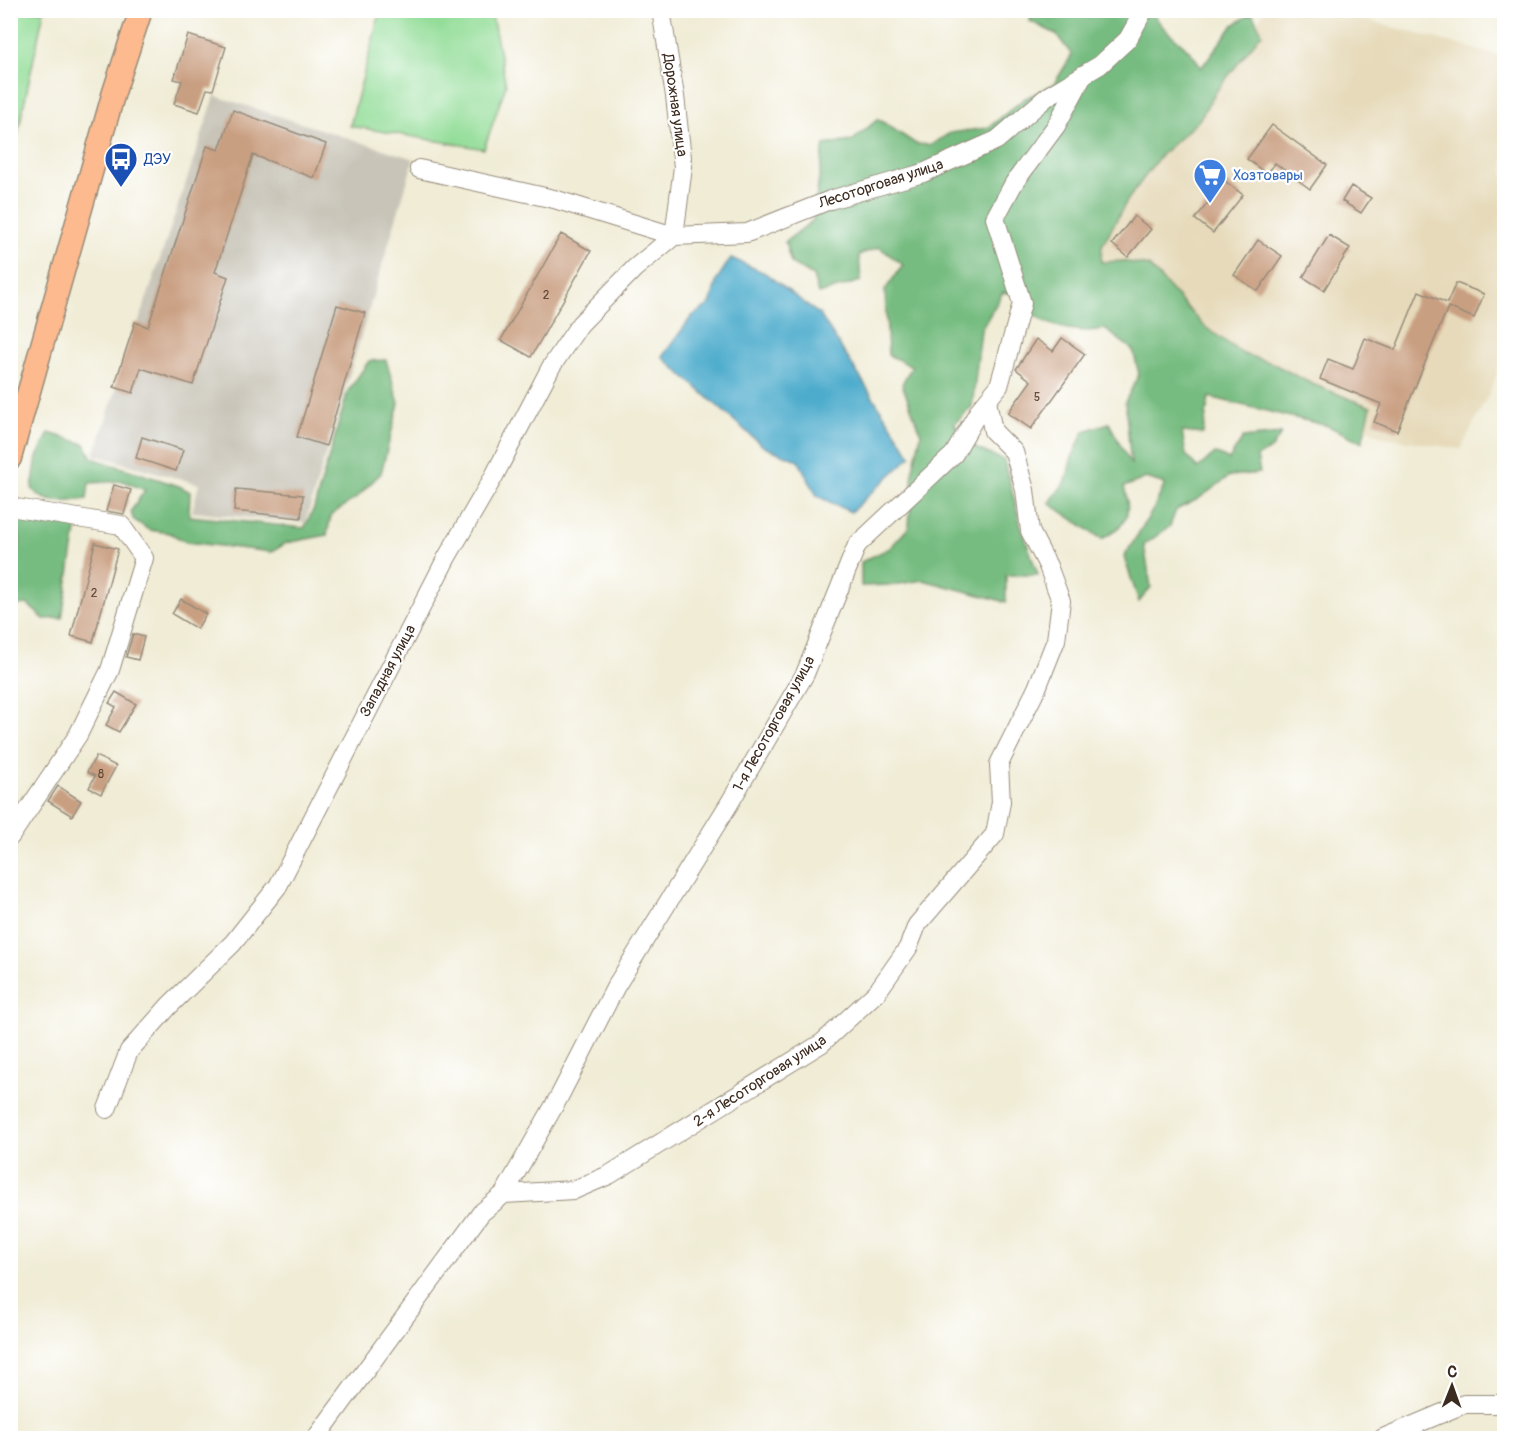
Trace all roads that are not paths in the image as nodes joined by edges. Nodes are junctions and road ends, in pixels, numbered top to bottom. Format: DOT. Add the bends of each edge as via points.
graph roads {
  1 [pos="141,10"];
  2 [pos="661,10"];
  3 [pos="1144,10"];
  4 [pos="1084,74"];
  5 [pos="419,169"];
  6 [pos="674,236"];
  7 [pos="987,401"];
  8 [pos="10,458"];
  9 [pos="10,507"];
  10 [pos="10,837"];
  11 [pos="107,1109"];
  12 [pos="504,1194"];
  13 [pos="1504,1404"];
  14 [pos="316,1438"];
  15 [pos="1383,1438"];
  1 -- 8 [label="main road"];
  2 -- 6 [label="street, Дорожная улица" via="683,167"];
  3 -- 4 [label="street, Лесоторговая улица" via="1128,39"];
  4 -- 6 [label="street, Лесоторговая улица" via="1048,96 997,140 922,173 830,200 747,233"];
  4 -- 7 [label="street, 1-я Лесоторговая улица" via="1056,126 1014,183 995,218 1022,303 999,386"];
  5 -- 6 [label="street, Лесоторговая улица" via="554,199"];
  6 -- 11 [label="street, Западная улица" via="635,268 580,324 550,367 493,478 447,556 279,886 233,943 129,1051"];
  7 -- 12 [label="street, 1-я Лесоторговая улица" via="954,454 857,545 806,674 616,986"];
  7 -- 12 [label="street, 2-я Лесоторговая улица" via="993,431 1014,452 1025,490 1030,531 1061,602 1056,640 999,764 1001,802 995,834 917,925 908,948 877,992 822,1043 609,1175 574,1190"];
  9 -- 10 [label="street" via="121,525 144,558 110,670 78,735"];
  12 -- 14 [label="street" via="481,1213"];
  13 -- 15 [label="street" via="1464,1404"];
}
